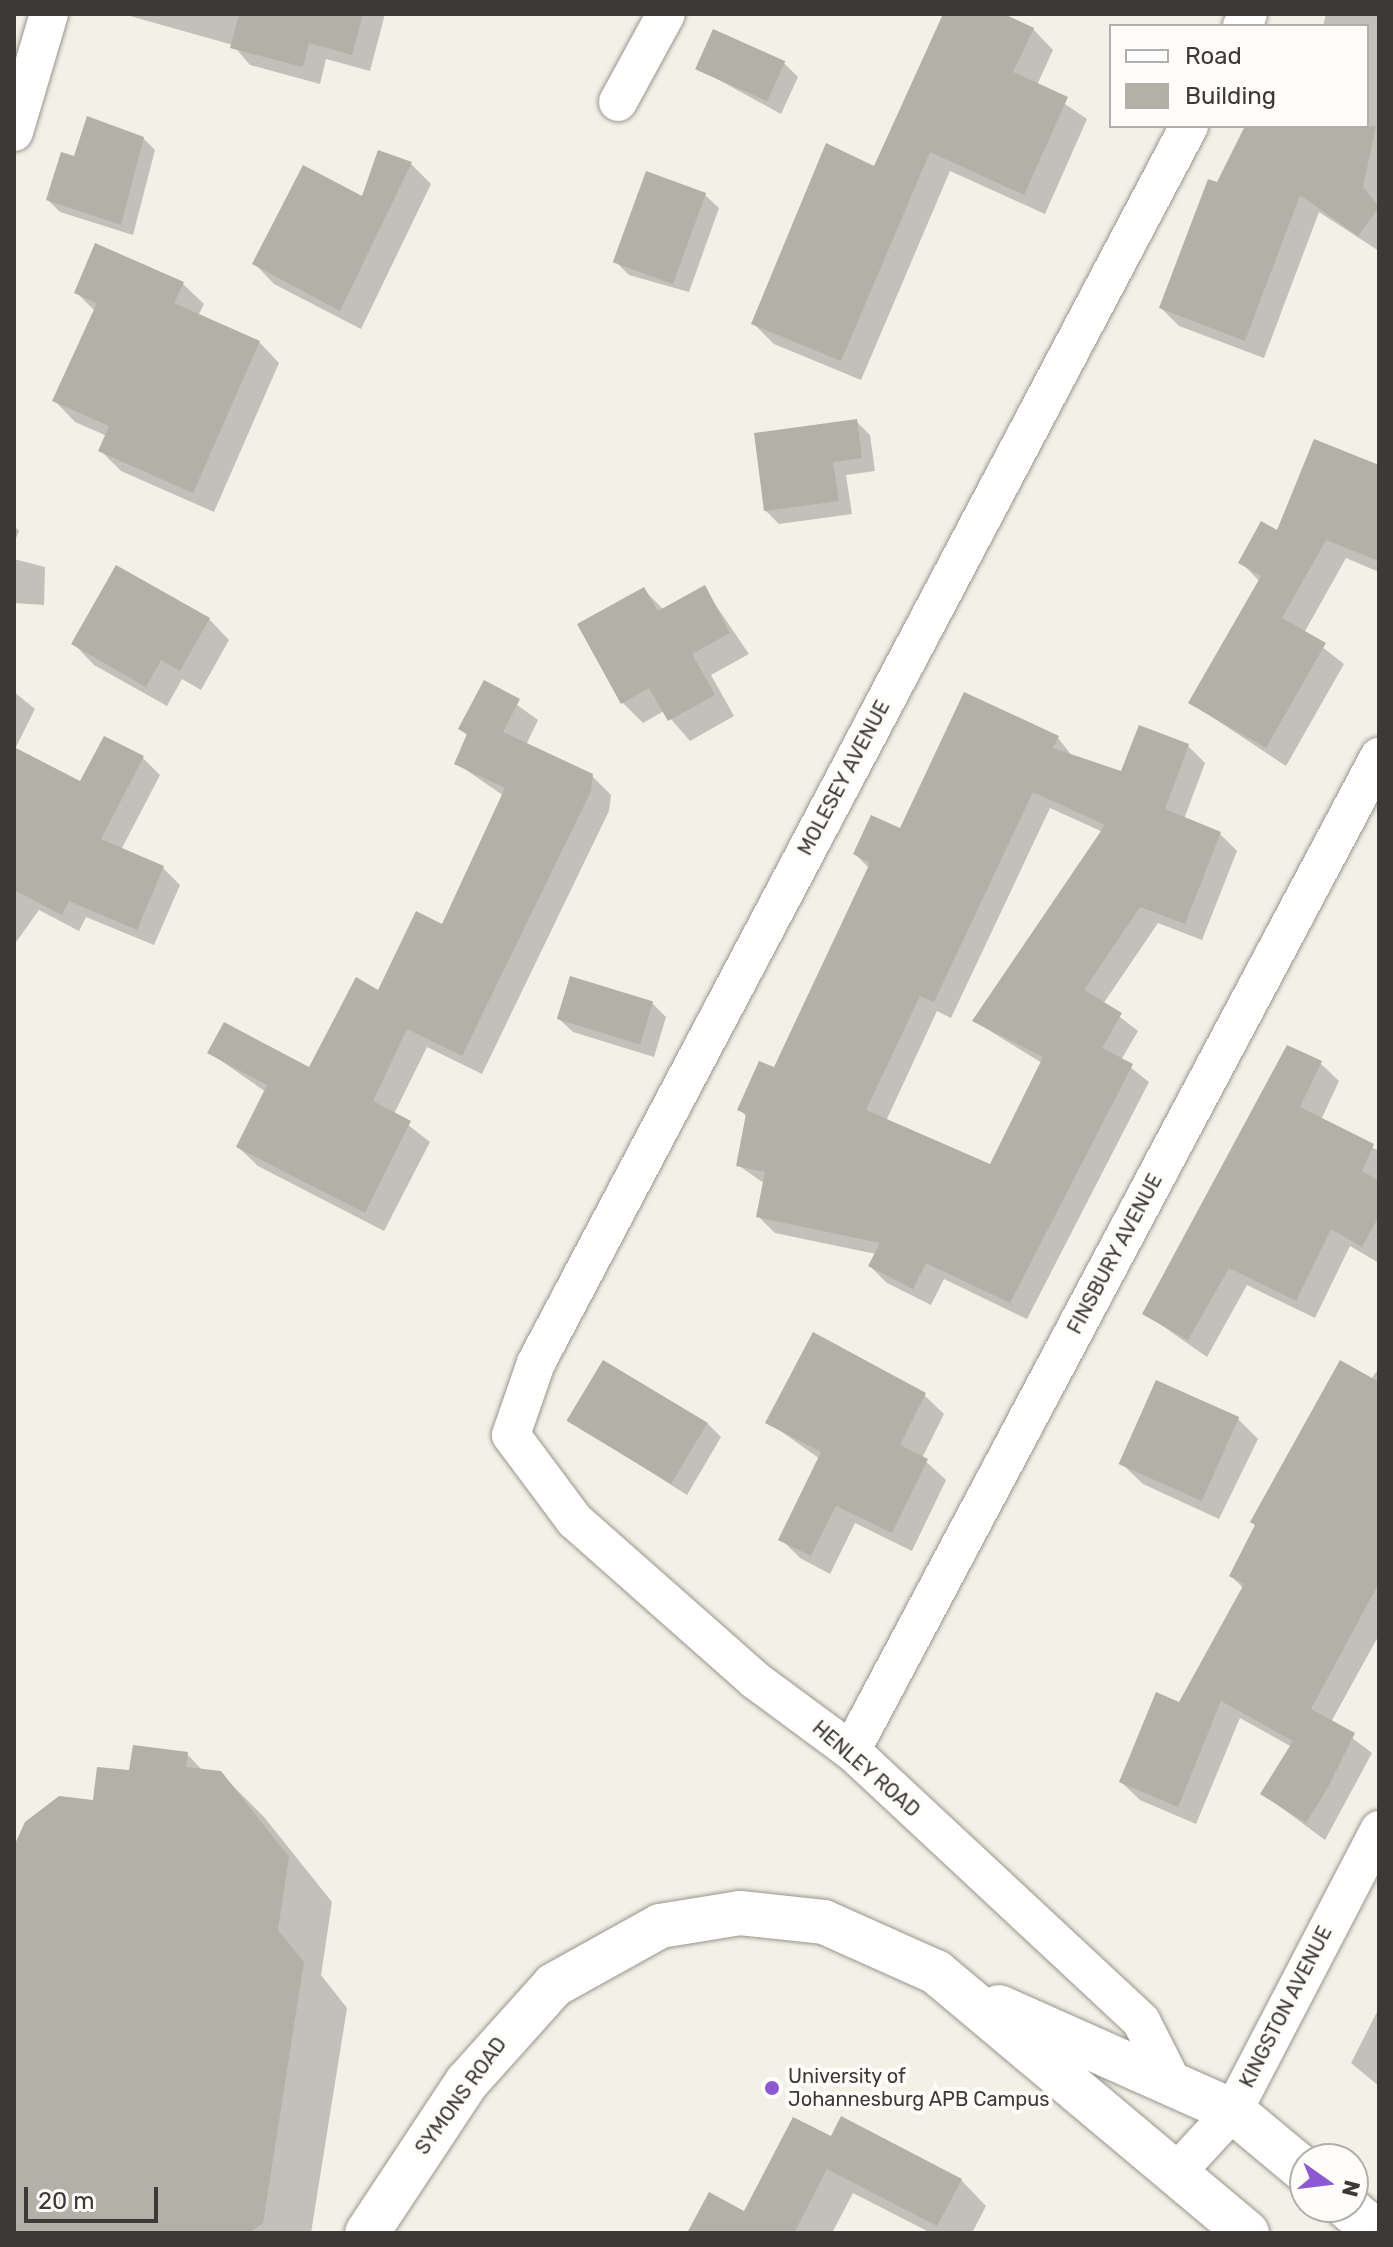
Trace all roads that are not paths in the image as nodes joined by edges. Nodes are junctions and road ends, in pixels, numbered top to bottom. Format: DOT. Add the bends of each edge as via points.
graph roads {
  1 [pos="49,14"];
  2 [pos="666,14"];
  3 [pos="618,102"];
  4 [pos="1188,128"];
  5 [pos="14,132"];
  6 [pos="1379,757"];
  7 [pos="511,1435"];
  8 [pos="851,1751"];
  9 [pos="1379,1830"];
  10 [pos="971,1996"];
  11 [pos="1172,2082"];
  12 [pos="1233,2111"];
  13 [pos="1289,2158"];
  14 [pos="1176,2173"];
  15 [pos="367,2233"];
  16 [pos="1247,2233"];
  1 -- 5 [label="street"];
  2 -- 3 [label="street"];
  4 -- 7 [label="street, MOLESEY AVENUE" via="536,1363"];
  6 -- 8 [label="street, FINSBURY AVENUE"];
  7 -- 8 [label="street, HENLEY ROAD" via="575,1521 755,1680"];
  8 -- 11 [label="street, HENLEY ROAD" via="1141,2021"];
  9 -- 12 [label="street, KINGSTON AVENUE"];
  10 -- 11 [label="main road"];
  10 -- 14 [label="main road"];
  10 -- 15 [label="main road, SYMONS ROAD" via="903,1954 824,1922 740,1913 660,1926 585,1963 509,2030"];
  11 -- 12 [label="main road"];
  12 -- 13 [label="main road"];
  12 -- 14 [label="street, KINGSTON AVENUE"];
  14 -- 16 [label="main road"];
}
